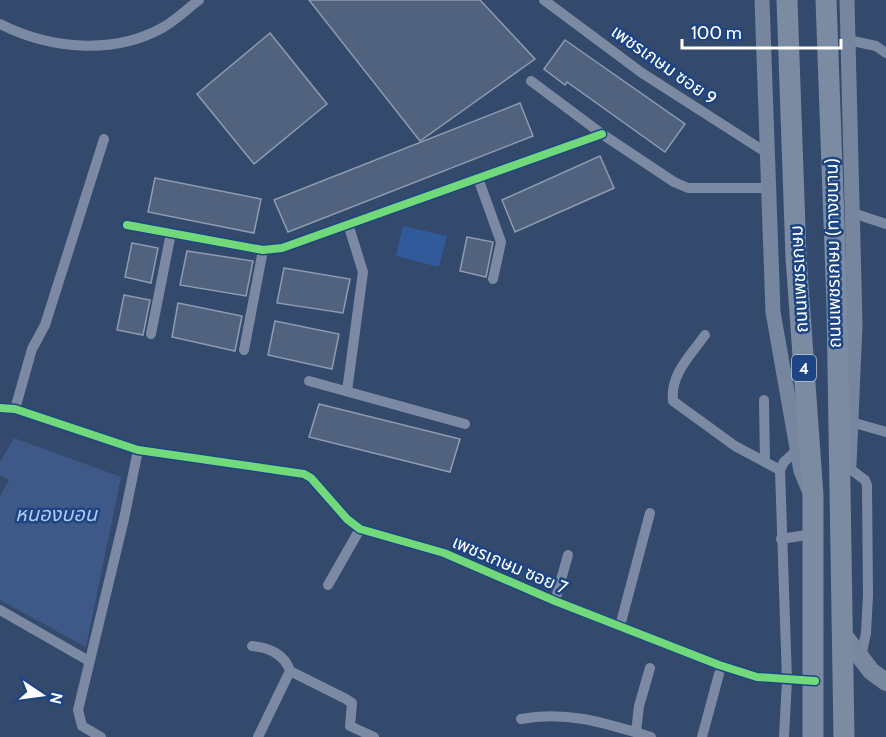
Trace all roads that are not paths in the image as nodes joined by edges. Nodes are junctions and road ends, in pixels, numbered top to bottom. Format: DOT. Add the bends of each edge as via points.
graph roads {
  1 [pos="199,0"];
  2 [pos="544,0"];
  3 [pos="762,0"];
  4 [pos="787,0"];
  5 [pos="826,0"];
  6 [pos="847,0"];
  7 [pos="3,29"];
  8 [pos="849,40"];
  9 [pos="886,53"];
  10 [pos="531,81"];
  11 [pos="602,134"];
  12 [pos="104,139"];
  13 [pos="767,153"];
  14 [pos="478,178"];
  15 [pos="768,188"];
  16 [pos="853,213"];
  17 [pos="348,224"];
  18 [pos="886,224"];
  19 [pos="127,225"];
  20 [pos="171,233"];
  21 [pos="263,250"];
  22 [pos="493,279"];
  23 [pos="152,334"];
  24 [pos="705,335"];
  25 [pos="244,350"];
  26 [pos="309,381"];
  27 [pos="347,391"];
  28 [pos="764,400"];
  29 [pos="0,409"];
  30 [pos="15,409"];
  31 [pos="851,422"];
  32 [pos="465,423"];
  33 [pos="886,432"];
  34 [pos="138,450"];
  35 [pos="797,450"];
  36 [pos="765,462"];
  37 [pos="849,468"];
  38 [pos="780,470"];
  39 [pos="813,496"];
  40 [pos="840,505"];
  41 [pos="650,513"];
  42 [pos="360,529"];
  43 [pos="813,534"];
  44 [pos="781,539"];
  45 [pos="568,555"];
  46 [pos="328,585"];
  47 [pos="555,601"];
  48 [pos="0,610"];
  49 [pos="620,626"];
  50 [pos="842,633"];
  51 [pos="252,646"];
  52 [pos="861,657"];
  53 [pos="89,661"];
  54 [pos="650,668"];
  55 [pos="290,671"];
  56 [pos="719,674"];
  57 [pos="787,680"];
  58 [pos="815,681"];
  59 [pos="886,682"];
  60 [pos="521,719"];
  61 [pos="636,732"];
  62 [pos="101,737"];
  63 [pos="258,737"];
  64 [pos="374,737"];
  65 [pos="651,737"];
  66 [pos="702,737"];
  67 [pos="784,737"];
  68 [pos="813,737"];
  69 [pos="844,737"];
  1 -- 7 [label="street" via="163,28 141,38 102,47 61,43"];
  2 -- 13 [label="street, เพชรเกษม ซอย 9" via="642,73"];
  3 -- 13 [label="main road, 4"];
  4 -- 39 [label="highway, ถนนเพชรเกษม / 4" via="796,257"];
  5 -- 40 [label="highway, ถนนเพชรเกษม / 4"];
  6 -- 8 [label="main road, ถนนเพชรเกษม (ทางขนาน) / 4"];
  8 -- 9 [label="street" via="876,46"];
  8 -- 16 [label="main road, ถนนเพชรเกษม (ทางขนาน) / 4"];
  10 -- 11 [label="street"];
  11 -- 14 [label="street"];
  11 -- 15 [label="street" via="688,188"];
  12 -- 30 [label="street"];
  13 -- 15 [label="main road, 4"];
  14 -- 17 [label="street"];
  14 -- 22 [label="street" via="501,242"];
  15 -- 35 [label="main road, 4" via="773,312"];
  16 -- 18 [label="street"];
  16 -- 31 [label="main road, ถนนเพชรเกษม (ทางขนาน) / 4" via="855,325"];
  17 -- 21 [label="street" via="282,248"];
  17 -- 27 [label="street" via="363,272"];
  19 -- 20 [label="street"];
  20 -- 21 [label="street"];
  20 -- 23 [label="street"];
  21 -- 25 [label="street"];
  24 -- 36 [label="street" via="680,370 673,401 735,446"];
  26 -- 27 [label="street"];
  27 -- 32 [label="street"];
  28 -- 36 [label="street"];
  29 -- 30 [label="street, เพชรเกษม ซอย 7"];
  30 -- 34 [label="street, เพชรเกษม ซอย 7"];
  31 -- 33 [label="street"];
  31 -- 37 [label="main road, ถนนเพชรเกษม (ทางขนาน) / 4"];
  34 -- 42 [label="street, เพชรเกษม ซอย 7" via="304,474"];
  34 -- 53 [label="street"];
  35 -- 38 [label="street"];
  35 -- 39 [label="main road, 4" via="801,471"];
  36 -- 38 [label="street"];
  37 -- 40 [label="main road, ถนนเพชรเกษม (ทางขนาน) / 4"];
  37 -- 52 [label="street" via="867,485 867,633"];
  38 -- 44 [label="street"];
  39 -- 43 [label="highway, ถนนเพชรเกษม / 4"];
  40 -- 50 [label="highway, ถนนเพชรเกษม / 4"];
  41 -- 49 [label="street"];
  42 -- 46 [label="street"];
  42 -- 47 [label="street, เพชรเกษม ซอย 7" via="444,553"];
  43 -- 44 [label="street"];
  43 -- 58 [label="highway, ถนนเพชรเกษม / 4"];
  44 -- 57 [label="street"];
  45 -- 47 [label="street"];
  47 -- 49 [label="street, เพชรเกษม ซอย 7"];
  48 -- 53 [label="street"];
  49 -- 57 [label="street, เพชรเกษม ซอย 7" via="719,665 757,677"];
  50 -- 52 [label="main road"];
  50 -- 69 [label="highway, ถนนเพชรเกษม / 4"];
  51 -- 55 [label="street" via="279,655"];
  52 -- 59 [label="main road"];
  53 -- 62 [label="street" via="79,718 89,732"];
  54 -- 61 [label="street"];
  55 -- 63 [label="street"];
  55 -- 64 [label="street" via="352,703 350,726"];
  56 -- 66 [label="street"];
  57 -- 58 [label="street, เพชรเกษม ซอย 7"];
  57 -- 67 [label="street"];
  58 -- 68 [label="highway, ถนนเพชรเกษม / 4"];
  60 -- 61 [label="street" via="544,715 594,719"];
  61 -- 65 [label="street"];
}
